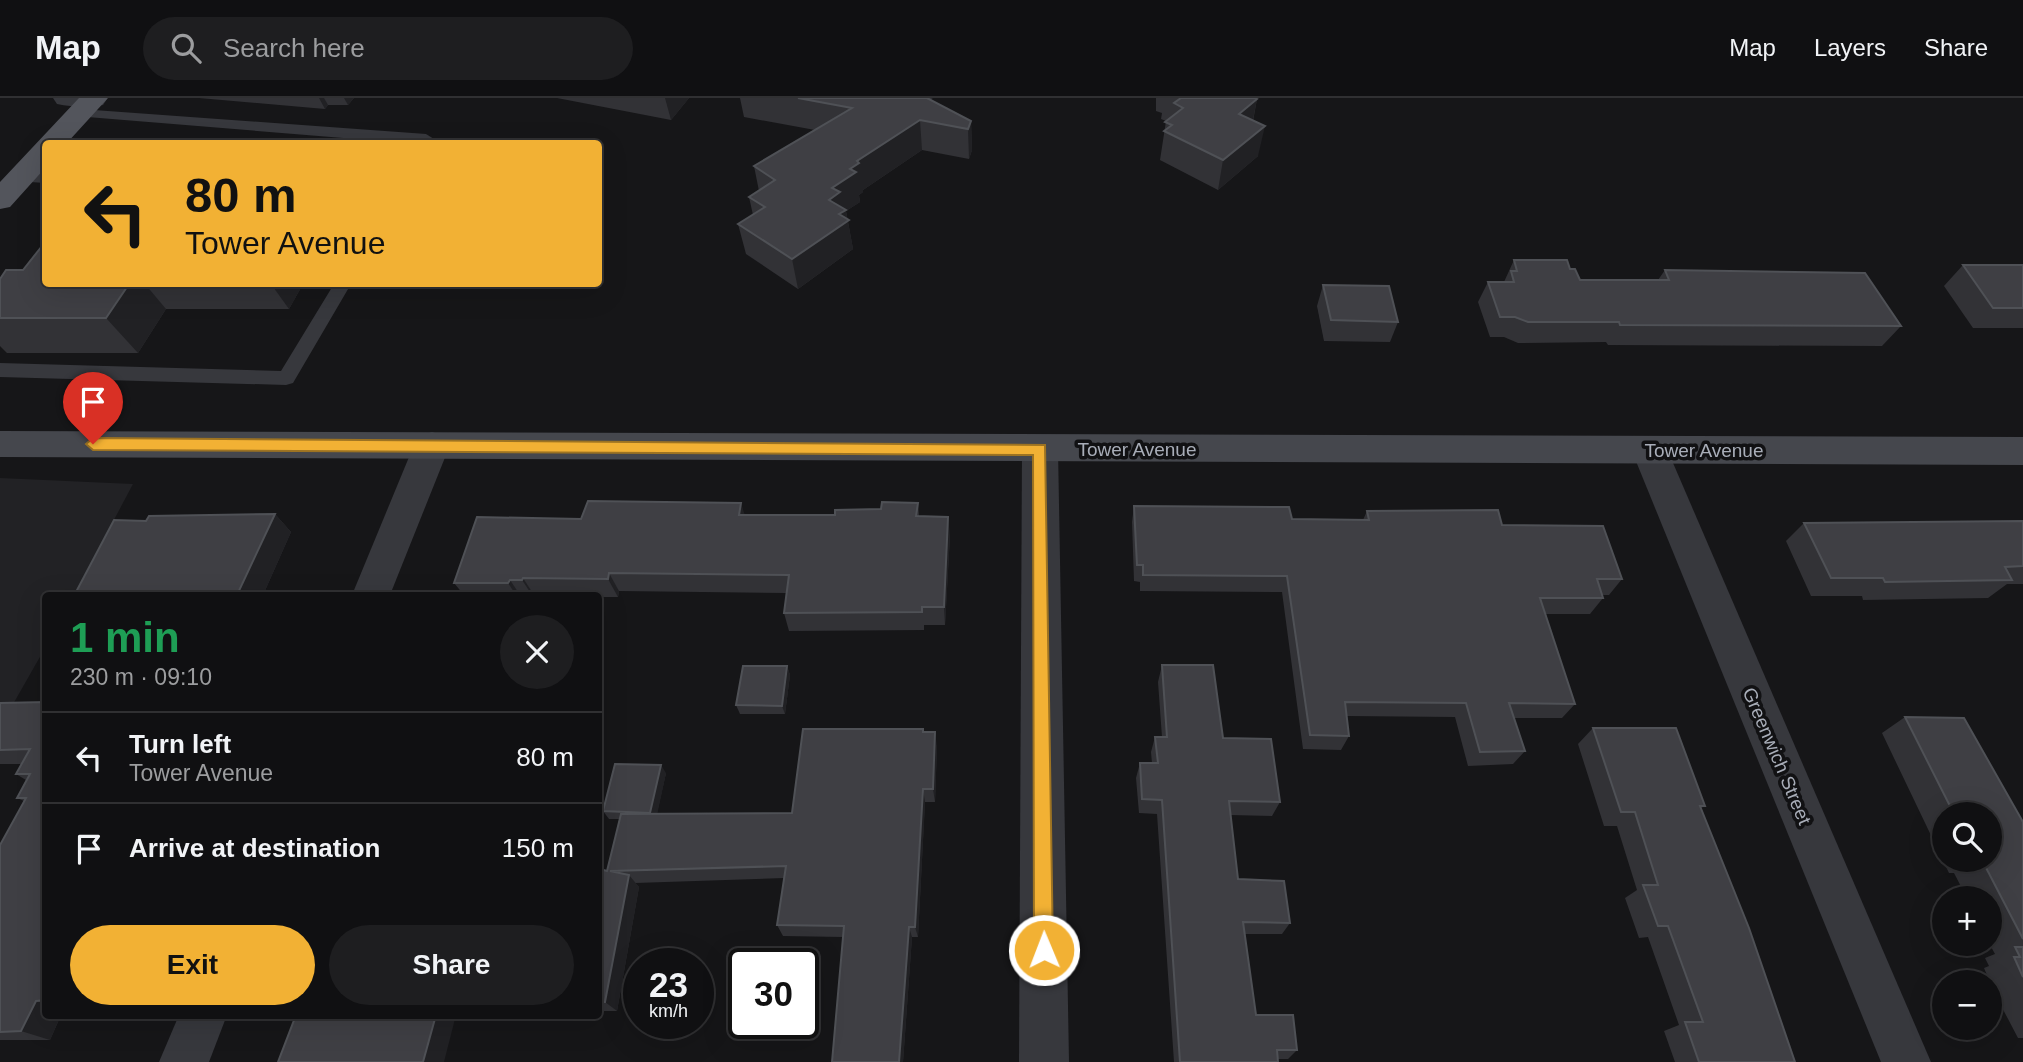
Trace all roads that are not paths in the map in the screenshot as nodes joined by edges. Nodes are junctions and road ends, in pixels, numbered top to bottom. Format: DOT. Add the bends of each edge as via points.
graph roads {
  1 [pos="83,102"];
  2 [pos="53,140"];
  3 [pos="426,140"];
  4 [pos="42,157"];
  5 [pos="32,178"];
  6 [pos="0,200"];
  7 [pos="340,287"];
  8 [pos="0,370"];
  9 [pos="0,444"];
  10 [pos="432,445"];
  11 [pos="1040,449"];
  12 [pos="1648,449"];
  13 [pos="2023,452"];
  14 [pos="372,592"];
  15 [pos="201,1019"];
  16 [pos="184,1062"];
  17 [pos="1044,1062"];
  18 [pos="1906,1062"];
  1 -- 2 [label="main road"];
  1 -- 3 [label="lane"];
  4 -- 5 [label="main road"];
  5 -- 6 [label="main road"];
  7 -- 8 [label="lane" via="286,378"];
  9 -- 10 [label="main road, Tower Avenue"];
  10 -- 11 [label="main road, Tower Avenue"];
  10 -- 14 [label="street"];
  11 -- 12 [label="main road, Tower Avenue"];
  11 -- 17 [label="street"];
  12 -- 13 [label="main road, Tower Avenue"];
  12 -- 18 [label="street, Greenwich Street"];
  15 -- 16 [label="street"];
}
